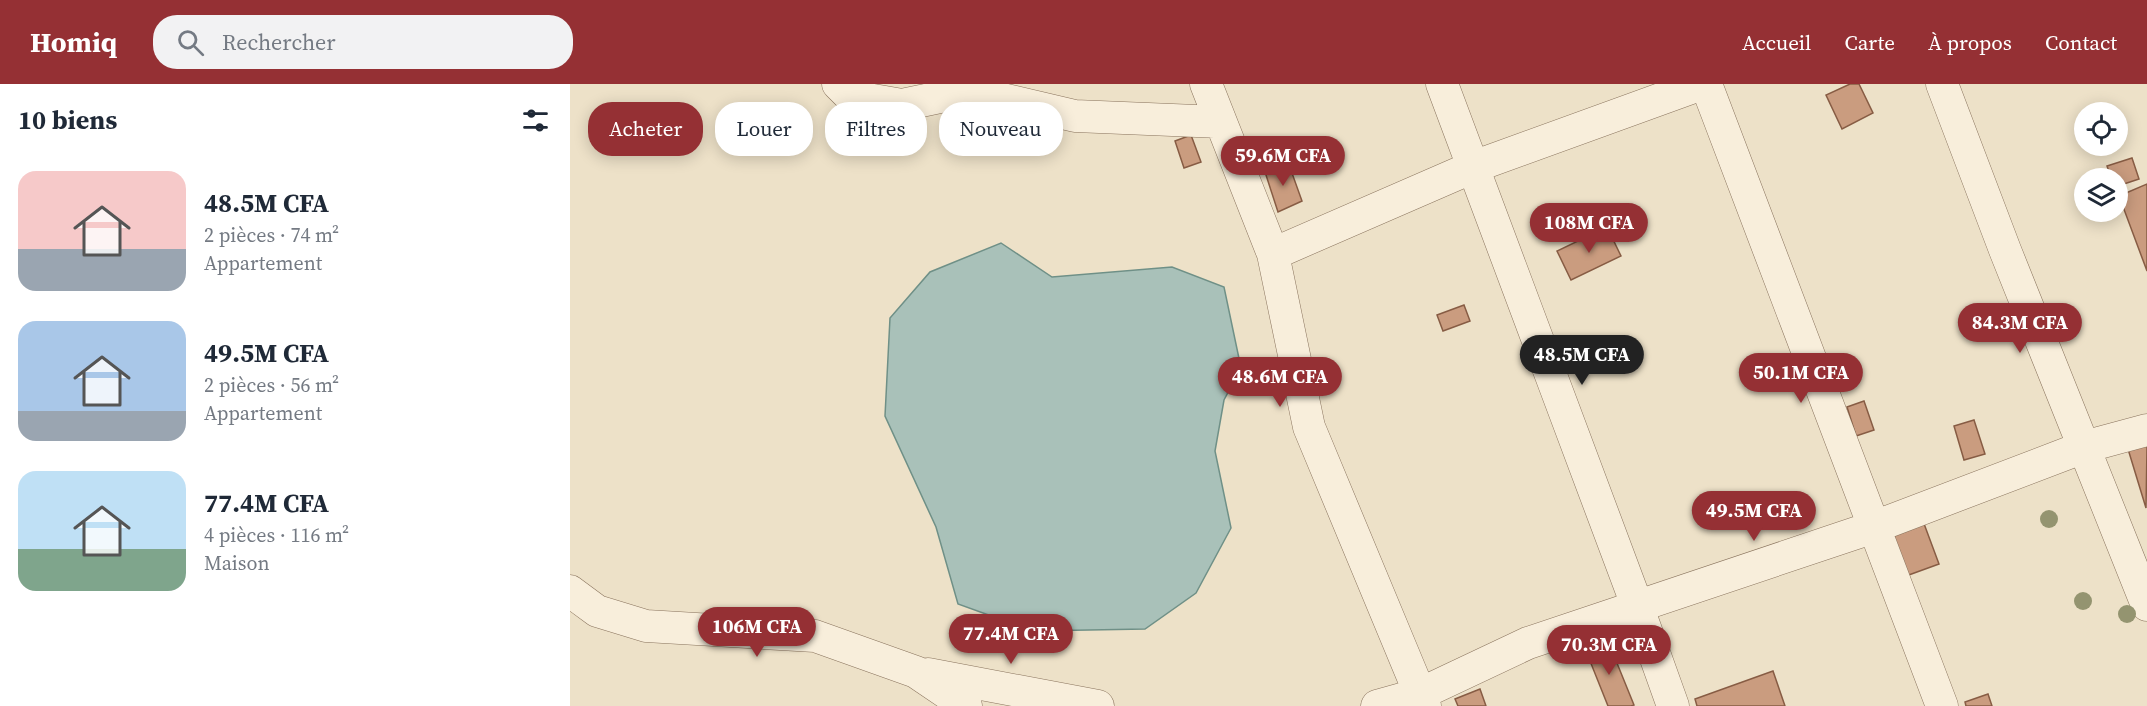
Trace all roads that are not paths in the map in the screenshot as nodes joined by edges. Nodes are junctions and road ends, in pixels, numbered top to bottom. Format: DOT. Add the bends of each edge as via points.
graph roads {
  1 [pos="838,84"];
  2 [pos="1206,84"];
  3 [pos="1442,84"];
  4 [pos="1704,84"];
  5 [pos="1942,84"];
  6 [pos="967,88"];
  7 [pos="1221,122"];
  8 [pos="1473,167"];
  9 [pos="1273,254"];
  10 [pos="2147,430"];
  11 [pos="2084,447"];
  12 [pos="1874,527"];
  13 [pos="570,591"];
  14 [pos="2147,605"];
  15 [pos="1638,608"];
  16 [pos="916,672"];
  17 [pos="1422,700"];
  18 [pos="966,706"];
  19 [pos="1098,706"];
  20 [pos="1377,706"];
  21 [pos="1672,706"];
  22 [pos="1942,706"];
  1 -- 6 [label="street" via="850,96 902,105"];
  2 -- 7 [label="street"];
  3 -- 8 [label="street"];
  4 -- 8 [label="street"];
  4 -- 12 [label="street"];
  5 -- 11 [label="street"];
  6 -- 7 [label="street" via="1074,116"];
  7 -- 9 [label="street"];
  8 -- 9 [label="street"];
  8 -- 15 [label="street"];
  9 -- 17 [label="street" via="1309,428"];
  10 -- 11 [label="street"];
  11 -- 12 [label="street"];
  11 -- 14 [label="street"];
  12 -- 15 [label="street"];
  12 -- 22 [label="street"];
  13 -- 16 [label="street" via="597,611 646,626 815,636"];
  15 -- 17 [label="street" via="1528,643"];
  15 -- 21 [label="street"];
  16 -- 18 [label="street"];
  16 -- 19 [label="street"];
  17 -- 20 [label="street"];
}
